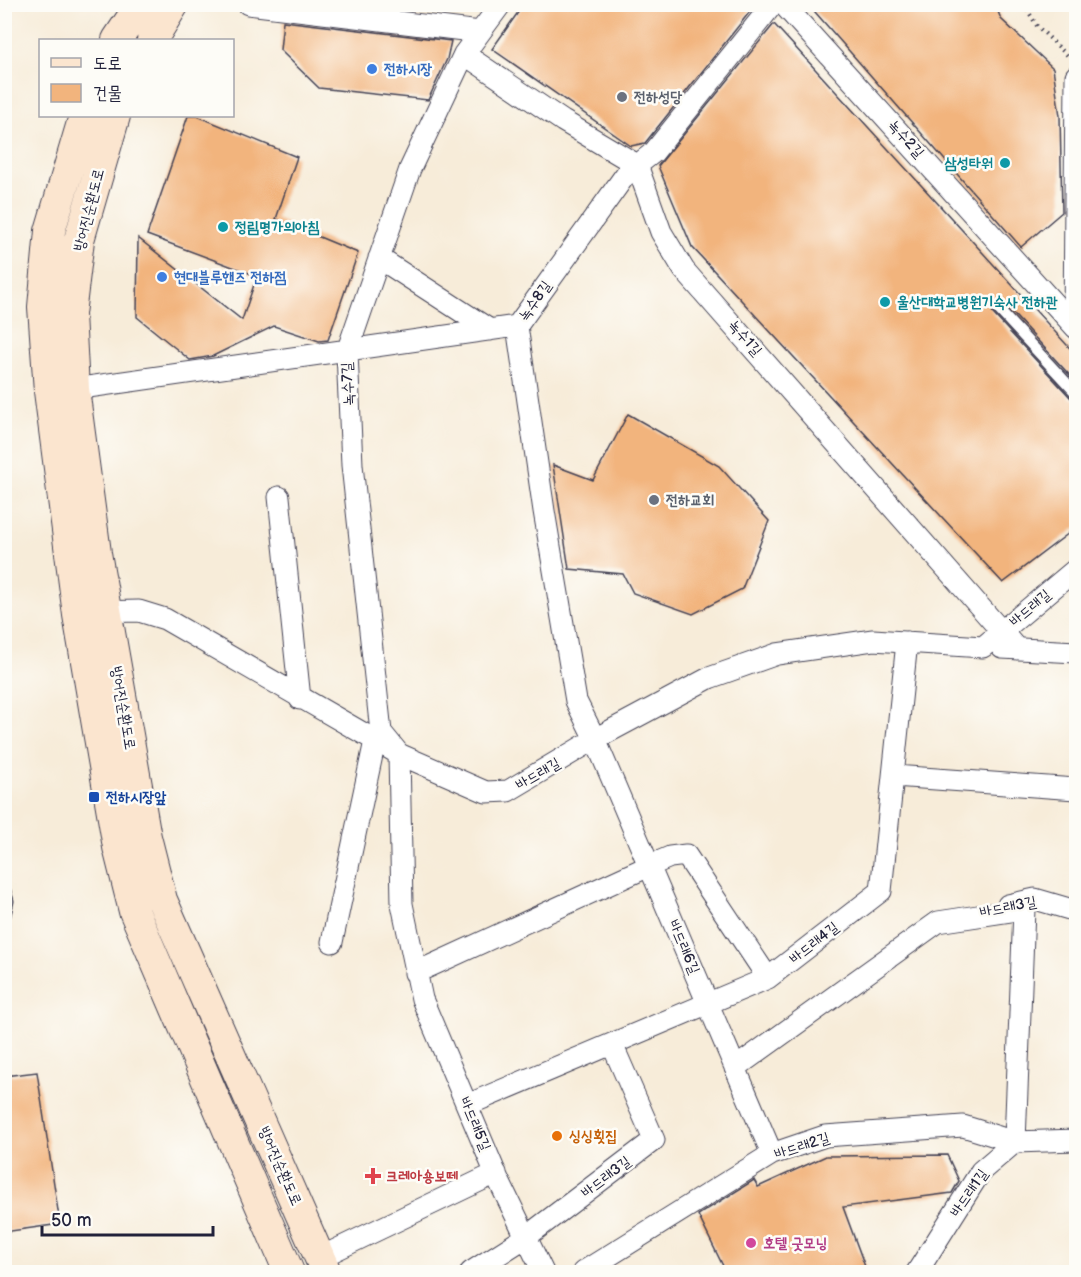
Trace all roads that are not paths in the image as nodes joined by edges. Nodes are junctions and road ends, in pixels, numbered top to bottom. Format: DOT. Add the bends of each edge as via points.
graph roads {
  1 [pos="141,4"];
  2 [pos="174,4"];
  3 [pos="248,4"];
  4 [pos="501,4"];
  5 [pos="772,4"];
  6 [pos="783,4"];
  7 [pos="480,32"];
  8 [pos="118,39"];
  9 [pos="153,39"];
  10 [pos="464,54"];
  11 [pos="1077,76"];
  12 [pos="84,117"];
  13 [pos="115,117"];
  14 [pos="637,165"];
  15 [pos="379,258"];
  16 [pos="998,309"];
  17 [pos="517,326"];
  18 [pos="1075,326"];
  19 [pos="490,330"];
  20 [pos="346,352"];
  21 [pos="74,389"];
  22 [pos="1077,393"];
  23 [pos="279,497"];
  24 [pos="1077,569"];
  25 [pos="92,612"];
  26 [pos="1001,632"];
  27 [pos="908,642"];
  28 [pos="983,647"];
  29 [pos="1017,648"];
  30 [pos="1077,652"];
  31 [pos="300,699"];
  32 [pos="596,739"];
  33 [pos="375,741"];
  34 [pos="399,754"];
  35 [pos="894,776"];
  36 [pos="1077,789"];
  37 [pos="649,866"];
  38 [pos="4,888"];
  39 [pos="1077,911"];
  40 [pos="4,919"];
  41 [pos="938,922"];
  42 [pos="332,942"];
  43 [pos="415,973"];
  44 [pos="768,978"];
  45 [pos="708,1004"];
  46 [pos="612,1044"];
  47 [pos="735,1068"];
  48 [pos="467,1105"];
  49 [pos="1077,1140"];
  50 [pos="1015,1142"];
  51 [pos="772,1154"];
  52 [pos="496,1173"];
  53 [pos="526,1237"];
  54 [pos="322,1265"];
  55 [pos="289,1272"];
  56 [pos="471,1272"];
  57 [pos="543,1272"];
  58 [pos="584,1272"];
  59 [pos="917,1272"];
  1 -- 8 [label="main road"];
  2 -- 9 [label="main road"];
  3 -- 7 [label="street"];
  4 -- 7 [label="street, 녹수7길"];
  5 -- 14 [label="street, 녹수8길" via="654,152"];
  6 -- 18 [label="street, 녹수2길"];
  7 -- 10 [label="street, 녹수7길"];
  10 -- 14 [label="street" via="563,122"];
  10 -- 15 [label="street, 녹수7길" via="410,169"];
  11 -- 18 [label="street"];
  12 -- 25 [label="main road, 방어진순환도로" via="50,231 43,307 49,392"];
  13 -- 21 [label="main road, 방어진순환도로" via="79,240 70,314"];
  14 -- 17 [label="street, 녹수8길" via="626,174"];
  14 -- 26 [label="street, 녹수1길" via="661,232 684,270"];
  15 -- 19 [label="street"];
  15 -- 20 [label="street, 녹수7길"];
  16 -- 22 [label="lane"];
  17 -- 19 [label="street"];
  17 -- 32 [label="street, 녹수8길" via="576,701"];
  19 -- 20 [label="street"];
  20 -- 21 [label="street"];
  20 -- 34 [label="street, 녹수7길" via="352,465 381,732"];
  21 -- 25 [label="main road, 방어진순환도로"];
  23 -- 31 [label="street"];
  24 -- 26 [label="street, 바드래길"];
  25 -- 31 [label="street, 바드래길" via="139,611 165,619"];
  25 -- 54 [label="main road, 방어진순환도로" via="162,900"];
  25 -- 55 [label="main road, 방어진순환도로" via="118,847 134,910"];
  26 -- 28 [label="street, 바드래길"];
  26 -- 29 [label="street, 녹수1길"];
  27 -- 28 [label="street, 바드래길"];
  27 -- 32 [label="street, 바드래길" via="873,640 777,654 709,678"];
  27 -- 35 [label="street, 바드래4길"];
  28 -- 29 [label="street, 바드래길"];
  29 -- 30 [label="street, 바드래길"];
  31 -- 33 [label="street, 바드래길"];
  32 -- 34 [label="street, 바드래길" via="530,780 498,793 486,792"];
  32 -- 37 [label="street, 바드래6길"];
  33 -- 34 [label="street, 바드래길"];
  33 -- 42 [label="street"];
  34 -- 43 [label="street, 바드래5길" via="402,904"];
  35 -- 36 [label="street"];
  35 -- 44 [label="street, 바드래4길" via="882,891"];
  37 -- 43 [label="street"];
  37 -- 44 [label="street" via="686,855"];
  37 -- 45 [label="street, 바드래6길"];
  38 -- 40 [label="lane" via="8,901"];
  39 -- 41 [label="street, 바드래3길" via="1035,899"];
  41 -- 47 [label="street, 바드래3길"];
  41 -- 50 [label="street, 바드래3길" via="1024,909"];
  43 -- 48 [label="street, 바드래5길" via="422,999"];
  44 -- 45 [label="street, 바드래4길"];
  45 -- 46 [label="street, 바드래4길"];
  45 -- 47 [label="street, 바드래6길"];
  46 -- 48 [label="street, 바드래4길"];
  46 -- 53 [label="street, 바드래3길" via="654,1140"];
  47 -- 51 [label="street, 바드래6길"];
  48 -- 52 [label="street, 바드래5길"];
  49 -- 50 [label="street"];
  50 -- 51 [label="street, 바드래2길" via="963,1126 825,1136"];
  50 -- 59 [label="street, 바드래1길" via="981,1171"];
  51 -- 58 [label="street, 바드래2길"];
  52 -- 53 [label="street, 바드래5길"];
  52 -- 54 [label="street"];
  53 -- 56 [label="street, 바드래3길"];
  53 -- 57 [label="street, 바드래5길"];
}
